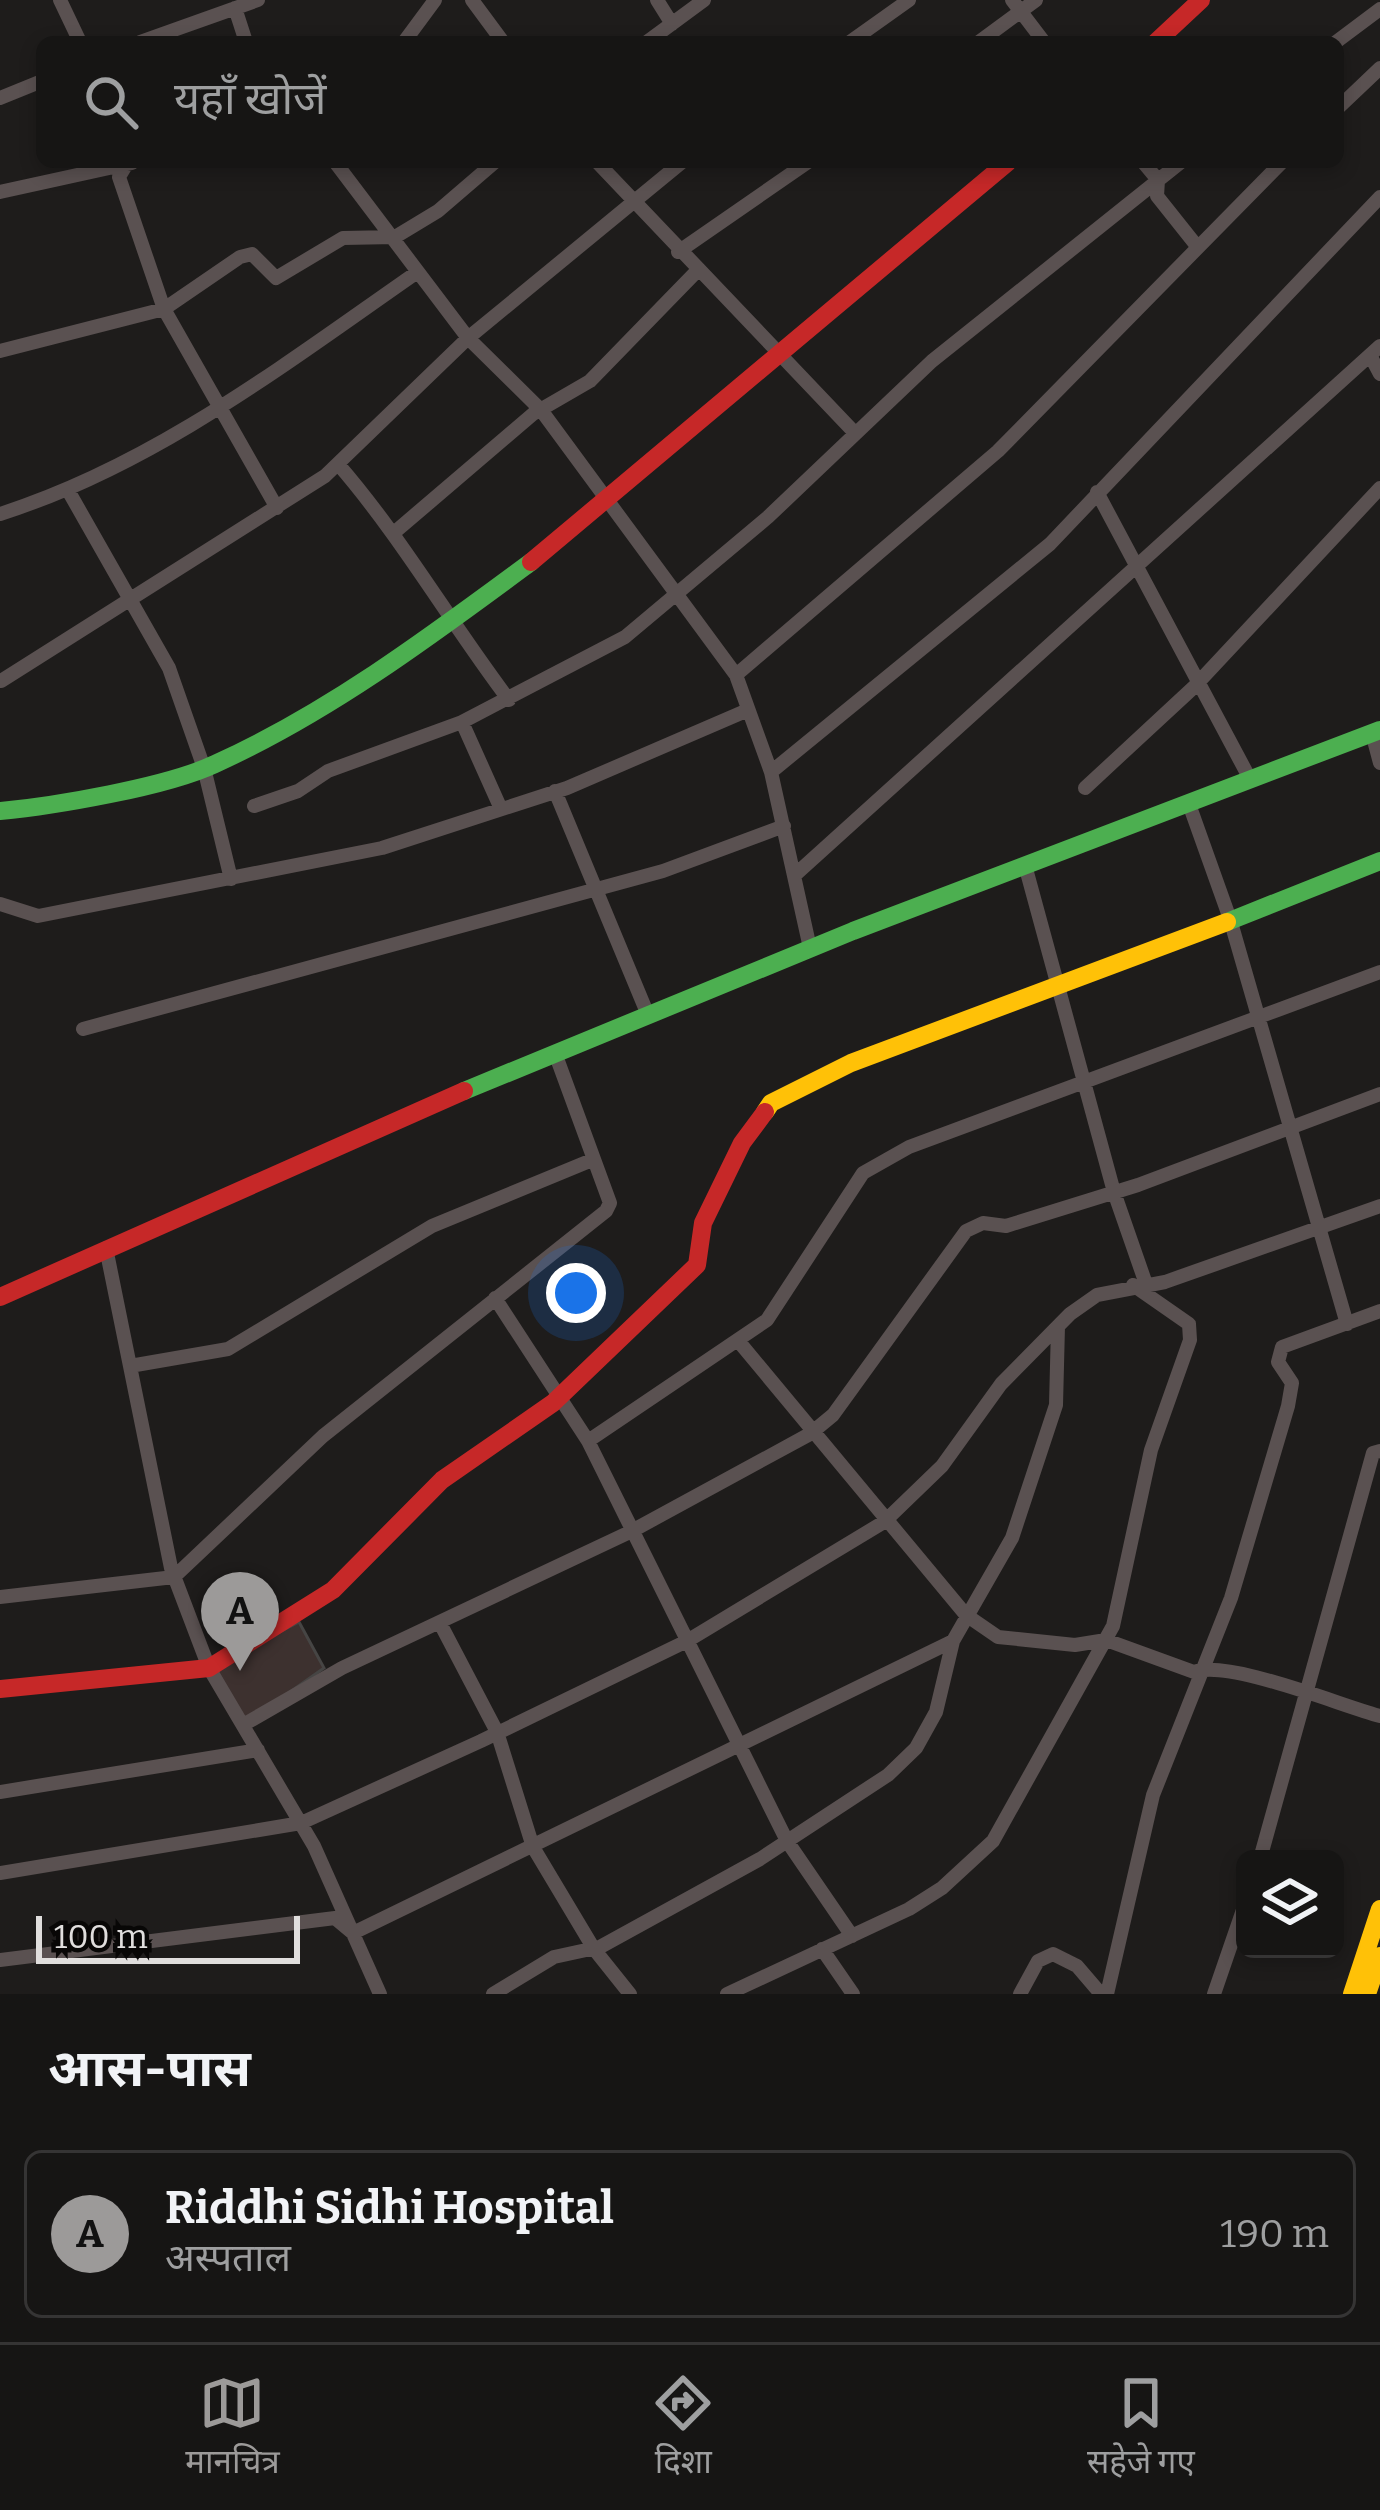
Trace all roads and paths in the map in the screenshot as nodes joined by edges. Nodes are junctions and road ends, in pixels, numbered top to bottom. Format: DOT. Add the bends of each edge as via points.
graph roads {
  1 [pos="60,0"];
  2 [pos="258,0"];
  3 [pos="435,0"];
  4 [pos="472,0"];
  5 [pos="657,0"];
  6 [pos="704,0"];
  7 [pos="909,0"];
  8 [pos="1036,0"];
  9 [pos="1202,0"];
  10 [pos="1378,4"];
  11 [pos="1017,6"];
  12 [pos="235,8"];
  13 [pos="672,23"];
  14 [pos="77,36"];
  15 [pos="157,36"];
  16 [pos="244,36"];
  17 [pos="408,36"];
  18 [pos="499,36"];
  19 [pos="655,36"];
  20 [pos="858,36"];
  21 [pos="985,36"];
  22 [pos="1040,36"];
  23 [pos="1163,36"];
  24 [pos="1343,36"];
  25 [pos="1380,68"];
  26 [pos="36,83"];
  27 [pos="0,98"];
  28 [pos="1344,102"];
  29 [pos="108,168"];
  30 [pos="127,168"];
  31 [pos="339,168"];
  32 [pos="488,168"];
  33 [pos="602,168"];
  34 [pos="675,168"];
  35 [pos="799,168"];
  36 [pos="1001,168"];
  37 [pos="1147,168"];
  38 [pos="1173,168"];
  39 [pos="1276,168"];
  40 [pos="1158,180"];
  41 [pos="0,192"];
  42 [pos="1380,197"];
  43 [pos="631,203"];
  44 [pos="388,238"];
  45 [pos="1196,245"];
  46 [pos="678,252"];
  47 [pos="697,271"];
  48 [pos="416,273"];
  49 [pos="164,309"];
  50 [pos="468,338"];
  51 [pos="0,351"];
  52 [pos="1375,351"];
  53 [pos="780,357"];
  54 [pos="1380,374"];
  55 [pos="220,408"];
  56 [pos="541,410"];
  57 [pos="854,432"];
  58 [pos="338,464"];
  59 [pos="1380,488"];
  60 [pos="69,492"];
  61 [pos="1097,492"];
  62 [pos="608,501"];
  63 [pos="277,508"];
  64 [pos="0,514"];
  65 [pos="396,531"];
  66 [pos="1136,570"];
  67 [pos="676,595"];
  68 [pos="133,598"];
  69 [pos="450,622"];
  70 [pos="736,675"];
  71 [pos="1,681"];
  72 [pos="1198,683"];
  73 [pos="509,700"];
  74 [pos="748,710"];
  75 [pos="462,722"];
  76 [pos="1376,732"];
  77 [pos="1380,763"];
  78 [pos="204,768"];
  79 [pos="771,772"];
  80 [pos="1250,779"];
  81 [pos="1085,788"];
  82 [pos="555,791"];
  83 [pos="1190,804"];
  84 [pos="254,806"];
  85 [pos="501,809"];
  86 [pos="0,811"];
  87 [pos="784,826"];
  88 [pos="1380,861"];
  89 [pos="1025,865"];
  90 [pos="796,874"];
  91 [pos="231,879"];
  92 [pos="592,888"];
  93 [pos="0,904"];
  94 [pos="1230,919"];
  95 [pos="810,948"];
  96 [pos="1380,972"];
  97 [pos="1055,985"];
  98 [pos="647,1015"];
  99 [pos="1257,1020"];
  100 [pos="83,1029"];
  101 [pos="556,1052"];
  102 [pos="1087,1083"];
  103 [pos="1380,1094"];
  104 [pos="1288,1128"];
  105 [pos="592,1160"];
  106 [pos="1114,1192"];
  107 [pos="1380,1206"];
  108 [pos="1319,1228"];
  109 [pos="106,1248"];
  110 [pos="1140,1285"];
  111 [pos="0,1297"];
  112 [pos="495,1298"];
  113 [pos="1380,1311"];
  114 [pos="1347,1324"];
  115 [pos="1058,1326"];
  116 [pos="740,1343"];
  117 [pos="130,1366"];
  118 [pos="558,1399"];
  119 [pos="810,1434"];
  120 [pos="588,1441"];
  121 [pos="1380,1450"];
  122 [pos="884,1522"];
  123 [pos="630,1532"];
  124 [pos="174,1576"];
  125 [pos="0,1597"];
  126 [pos="966,1615"];
  127 [pos="441,1625"];
  128 [pos="1106,1640"];
  129 [pos="687,1641"];
  130 [pos="953,1641"];
  131 [pos="209,1668"];
  132 [pos="1205,1668"];
  133 [pos="0,1689"];
  134 [pos="1308,1696"];
  135 [pos="1380,1716"];
  136 [pos="243,1725"];
  137 [pos="497,1732"];
  138 [pos="737,1744"];
  139 [pos="258,1750"];
  140 [pos="0,1792"];
  141 [pos="301,1823"];
  142 [pos="787,1841"];
  143 [pos="533,1847"];
  144 [pos="1263,1850"];
  145 [pos="0,1873"];
  146 [pos="1380,1909"];
  147 [pos="1236,1930"];
  148 [pos="353,1933"];
  149 [pos="852,1936"];
  150 [pos="594,1948"];
  151 [pos="822,1949"];
  152 [pos="1380,1956"];
  153 [pos="0,1960"];
  154 [pos="380,1994"];
  155 [pos="493,1994"];
  156 [pos="630,1994"];
  157 [pos="727,1994"];
  158 [pos="853,1994"];
  159 [pos="1020,1994"];
  160 [pos="1104,1994"];
  161 [pos="1214,1994"];
  162 [pos="1352,1994"];
  163 [pos="1367,1994"];
  1 -- 14 [label="street"];
  2 -- 12 [label="street"];
  3 -- 17 [label="street"];
  4 -- 18 [label="street"];
  5 -- 13 [label="street"];
  6 -- 13 [label="street"];
  7 -- 20 [label="street"];
  8 -- 11 [label="street"];
  9 -- 23 [label="main road"];
  10 -- 24 [label="street"];
  11 -- 21 [label="street"];
  11 -- 22 [label="street"];
  12 -- 15 [label="street"];
  12 -- 16 [label="street"];
  13 -- 19 [label="street"];
  25 -- 28 [label="street"];
  26 -- 27 [label="street"];
  29 -- 41 [label="street"];
  30 -- 49 [label="street" via="119,177"];
  31 -- 44 [label="street"];
  32 -- 44 [label="street" via="438,211"];
  33 -- 43 [label="street"];
  34 -- 43 [label="street"];
  35 -- 46 [label="street"];
  36 -- 53 [label="main road"];
  37 -- 40 [label="street"];
  38 -- 40 [label="street"];
  39 -- 45 [label="street"];
  40 -- 45 [label="street" via="1157,196"];
  40 -- 57 [label="street"];
  42 -- 61 [label="street"];
  43 -- 46 [label="street"];
  43 -- 50 [label="street"];
  44 -- 48 [label="street"];
  44 -- 49 [label="street" via="343,238 276,278 252,254 240,257"];
  45 -- 70 [label="street" via="1150,302 998,451"];
  46 -- 47 [label="street"];
  47 -- 53 [label="street"];
  47 -- 56 [label="street" via="590,381"];
  48 -- 50 [label="street"];
  48 -- 55 [label="street"];
  49 -- 51 [label="street"];
  49 -- 55 [label="street"];
  50 -- 56 [label="street"];
  50 -- 58 [label="street"];
  52 -- 54 [label="street"];
  52 -- 66 [label="street"];
  53 -- 57 [label="street"];
  53 -- 62 [label="main road"];
  55 -- 60 [label="street"];
  55 -- 63 [label="street"];
  56 -- 62 [label="street"];
  56 -- 65 [label="street"];
  57 -- 67 [label="street"];
  58 -- 63 [label="street"];
  58 -- 65 [label="street"];
  59 -- 72 [label="street"];
  60 -- 64 [label="street"];
  60 -- 68 [label="street"];
  61 -- 66 [label="street"];
  61 -- 79 [label="street" via="1050,544"];
  62 -- 67 [label="street"];
  62 -- 69 [label="main road"];
  63 -- 68 [label="street"];
  65 -- 69 [label="street"];
  66 -- 72 [label="street"];
  66 -- 90 [label="street"];
  67 -- 70 [label="street"];
  67 -- 73 [label="street" via="625,637"];
  68 -- 71 [label="street"];
  68 -- 78 [label="street" via="170,668"];
  69 -- 73 [label="street"];
  69 -- 78 [label="main road" via="395,662"];
  70 -- 74 [label="street"];
  72 -- 80 [label="street"];
  72 -- 81 [label="street"];
  73 -- 75 [label="street"];
  74 -- 79 [label="street"];
  74 -- 82 [label="street"];
  75 -- 84 [label="street"];
  75 -- 85 [label="street"];
  76 -- 77 [label="street"];
  76 -- 80 [label="main road"];
  78 -- 86 [label="main road"];
  78 -- 91 [label="street"];
  79 -- 87 [label="street"];
  80 -- 83 [label="main road"];
  82 -- 85 [label="street"];
  82 -- 92 [label="street"];
  83 -- 89 [label="main road"];
  83 -- 94 [label="street"];
  85 -- 91 [label="street" via="382,848"];
  87 -- 90 [label="street"];
  87 -- 92 [label="street"];
  88 -- 94 [label="main road"];
  89 -- 95 [label="main road"];
  89 -- 97 [label="street"];
  90 -- 95 [label="street"];
  91 -- 93 [label="street" via="38,916"];
  92 -- 98 [label="street"];
  92 -- 100 [label="street"];
  94 -- 97 [label="main road"];
  94 -- 99 [label="street"];
  95 -- 98 [label="main road"];
  96 -- 99 [label="street"];
  97 -- 102 [label="street"];
  97 -- 118 [label="main road" via="851,1064 765,1108 703,1223 697,1264"];
  98 -- 101 [label="main road"];
  99 -- 102 [label="street"];
  99 -- 104 [label="street"];
  101 -- 105 [label="street"];
  101 -- 109 [label="main road"];
  102 -- 106 [label="street"];
  102 -- 116 [label="street" via="909,1147 863,1173 767,1320"];
  103 -- 104 [label="street"];
  104 -- 106 [label="street"];
  104 -- 108 [label="street"];
  105 -- 112 [label="street" via="607,1211"];
  105 -- 117 [label="street" via="432,1226 228,1349"];
  106 -- 110 [label="street"];
  106 -- 119 [label="street" via="966,1231 833,1414"];
  107 -- 108 [label="street"];
  108 -- 110 [label="street"];
  108 -- 114 [label="street"];
  109 -- 111 [label="main road"];
  109 -- 117 [label="street"];
  110 -- 115 [label="street" via="1096,1295"];
  110 -- 128 [label="street" via="1189,1324 1190,1340 1151,1450"];
  112 -- 118 [label="street"];
  112 -- 124 [label="street" via="323,1436"];
  113 -- 114 [label="street"];
  114 -- 132 [label="street" via="1282,1347 1278,1362 1292,1384 1288,1406"];
  115 -- 122 [label="street" via="1001,1384 942,1466"];
  115 -- 126 [label="street" via="1056,1405 1012,1538"];
  116 -- 119 [label="street"];
  116 -- 120 [label="street"];
  117 -- 124 [label="street"];
  118 -- 120 [label="street"];
  118 -- 131 [label="main road" via="442,1480 333,1590"];
  119 -- 122 [label="street"];
  119 -- 123 [label="street"];
  120 -- 123 [label="street"];
  121 -- 134 [label="street"];
  122 -- 126 [label="street"];
  122 -- 129 [label="street"];
  123 -- 127 [label="street"];
  123 -- 129 [label="street"];
  124 -- 125 [label="street"];
  124 -- 131 [label="street"];
  126 -- 128 [label="street" via="998,1637"];
  126 -- 130 [label="street"];
  127 -- 136 [label="street" via="342,1668"];
  127 -- 137 [label="street"];
  128 -- 132 [label="street" via="1194,1672"];
  128 -- 149 [label="street" via="993,1841 943,1888"];
  129 -- 137 [label="street"];
  129 -- 138 [label="street"];
  130 -- 138 [label="street"];
  130 -- 142 [label="street" via="936,1712 916,1748"];
  131 -- 133 [label="main road"];
  131 -- 136 [label="street"];
  132 -- 134 [label="street" via="1244,1672"];
  132 -- 160 [label="street" via="1153,1795"];
  134 -- 135 [label="street"];
  134 -- 144 [label="street"];
  136 -- 139 [label="street"];
  137 -- 141 [label="street"];
  137 -- 143 [label="street"];
  138 -- 142 [label="street"];
  138 -- 143 [label="street"];
  139 -- 140 [label="street"];
  139 -- 141 [label="street"];
  141 -- 145 [label="street"];
  141 -- 148 [label="street"];
  142 -- 149 [label="street"];
  142 -- 150 [label="street"];
  143 -- 148 [label="street"];
  143 -- 150 [label="street"];
  146 -- 162 [label="main road"];
  147 -- 161 [label="street"];
  148 -- 153 [label="street" via="335,1918"];
  148 -- 154 [label="street"];
  149 -- 151 [label="street"];
  150 -- 155 [label="street" via="554,1957"];
  150 -- 156 [label="street"];
  151 -- 157 [label="street"];
  151 -- 158 [label="street"];
  152 -- 163 [label="main road"];
  159 -- 160 [label="street" via="1039,1960 1053,1954"];
}
